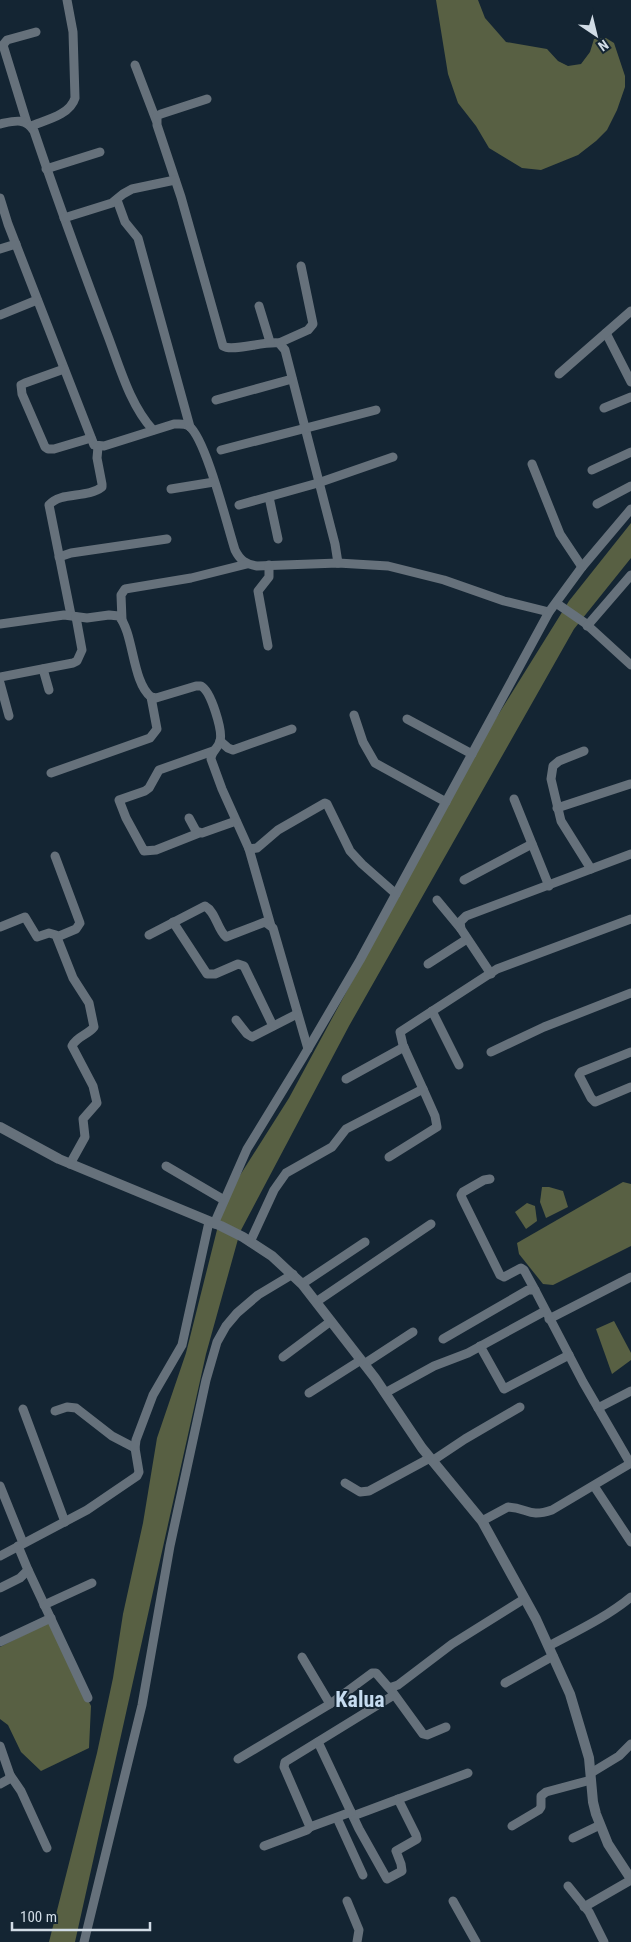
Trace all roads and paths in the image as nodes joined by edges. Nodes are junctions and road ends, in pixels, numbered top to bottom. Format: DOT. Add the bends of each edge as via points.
graph roads {
  1 [pos="67,0"];
  2 [pos="36,32"];
  3 [pos="136,65"];
  4 [pos="207,98"];
  5 [pos="156,120"];
  6 [pos="0,124"];
  7 [pos="29,124"];
  8 [pos="100,152"];
  9 [pos="46,169"];
  10 [pos="175,180"];
  11 [pos="0,198"];
  12 [pos="117,200"];
  13 [pos="64,218"];
  14 [pos="16,244"];
  15 [pos="0,249"];
  16 [pos="302,266"];
  17 [pos="37,300"];
  18 [pos="259,306"];
  19 [pos="631,311"];
  20 [pos="0,315"];
  21 [pos="606,333"];
  22 [pos="274,342"];
  23 [pos="64,369"];
  24 [pos="559,374"];
  25 [pos="292,379"];
  26 [pos="631,382"];
  27 [pos="631,397"];
  28 [pos="216,400"];
  29 [pos="604,408"];
  30 [pos="376,410"];
  31 [pos="190,427"];
  32 [pos="305,428"];
  33 [pos="154,430"];
  34 [pos="91,438"];
  35 [pos="98,447"];
  36 [pos="220,450"];
  37 [pos="631,452"];
  38 [pos="394,457"];
  39 [pos="532,464"];
  40 [pos="592,470"];
  41 [pos="214,482"];
  42 [pos="318,483"];
  43 [pos="631,486"];
  44 [pos="171,489"];
  45 [pos="268,496"];
  46 [pos="597,504"];
  47 [pos="239,505"];
  48 [pos="631,509"];
  49 [pos="167,539"];
  50 [pos="278,539"];
  51 [pos="59,557"];
  52 [pos="338,563"];
  53 [pos="246,564"];
  54 [pos="269,565"];
  55 [pos="582,567"];
  56 [pos="631,575"];
  57 [pos="559,605"];
  58 [pos="549,612"];
  59 [pos="74,616"];
  60 [pos="122,620"];
  61 [pos="0,624"];
  62 [pos="586,624"];
  63 [pos="268,646"];
  64 [pos="629,660"];
  65 [pos="43,669"];
  66 [pos="0,677"];
  67 [pos="0,683"];
  68 [pos="49,690"];
  69 [pos="151,698"];
  70 [pos="354,715"];
  71 [pos="9,716"];
  72 [pos="407,719"];
  73 [pos="292,729"];
  74 [pos="220,741"];
  75 [pos="214,751"];
  76 [pos="584,751"];
  77 [pos="472,754"];
  78 [pos="51,773"];
  79 [pos="630,784"];
  80 [pos="514,799"];
  81 [pos="446,802"];
  82 [pos="557,808"];
  83 [pos="189,818"];
  84 [pos="236,821"];
  85 [pos="199,833"];
  86 [pos="532,844"];
  87 [pos="249,849"];
  88 [pos="631,854"];
  89 [pos="54,856"];
  90 [pos="591,869"];
  91 [pos="464,880"];
  92 [pos="549,886"];
  93 [pos="396,894"];
  94 [pos="437,900"];
  95 [pos="631,918"];
  96 [pos="173,922"];
  97 [pos="271,926"];
  98 [pos="0,927"];
  99 [pos="461,929"];
  100 [pos="149,935"];
  101 [pos="58,937"];
  102 [pos="467,939"];
  103 [pos="428,964"];
  104 [pos="491,974"];
  105 [pos="631,994"];
  106 [pos="432,1011"];
  107 [pos="297,1014"];
  108 [pos="236,1020"];
  109 [pos="273,1026"];
  110 [pos="404,1047"];
  111 [pos="308,1050"];
  112 [pos="491,1052"];
  113 [pos="631,1052"];
  114 [pos="459,1065"];
  115 [pos="346,1079"];
  116 [pos="631,1087"];
  117 [pos="424,1089"];
  118 [pos="0,1127"];
  119 [pos="389,1157"];
  120 [pos="70,1164"];
  121 [pos="166,1166"];
  122 [pos="490,1179"];
  123 [pos="224,1200"];
  124 [pos="215,1224"];
  125 [pos="431,1224"];
  126 [pos="246,1240"];
  127 [pos="365,1242"];
  128 [pos="292,1274"];
  129 [pos="631,1278"];
  130 [pos="302,1284"];
  131 [pos="535,1290"];
  132 [pos="316,1302"];
  133 [pos="547,1315"];
  134 [pos="331,1321"];
  135 [pos="413,1332"];
  136 [pos="443,1339"];
  137 [pos="480,1346"];
  138 [pos="569,1356"];
  139 [pos="283,1358"];
  140 [pos="363,1362"];
  141 [pos="631,1391"];
  142 [pos="309,1393"];
  143 [pos="386,1393"];
  144 [pos="520,1407"];
  145 [pos="598,1408"];
  146 [pos="23,1409"];
  147 [pos="55,1411"];
  148 [pos="135,1448"];
  149 [pos="431,1459"];
  150 [pos="631,1463"];
  151 [pos="345,1483"];
  152 [pos="0,1486"];
  153 [pos="594,1486"];
  154 [pos="482,1521"];
  155 [pos="65,1522"];
  156 [pos="631,1542"];
  157 [pos="20,1545"];
  158 [pos="0,1556"];
  159 [pos="28,1570"];
  160 [pos="92,1583"];
  161 [pos="0,1588"];
  162 [pos="631,1597"];
  163 [pos="524,1599"];
  164 [pos="44,1605"];
  165 [pos="51,1618"];
  166 [pos="0,1642"];
  167 [pos="549,1646"];
  168 [pos="553,1656"];
  169 [pos="302,1657"];
  170 [pos="505,1683"];
  171 [pos="392,1691"];
  172 [pos="88,1698"];
  173 [pos="330,1704"];
  174 [pos="446,1727"];
  175 [pos="318,1742"];
  176 [pos="631,1744"];
  177 [pos="0,1746"];
  178 [pos="238,1759"];
  179 [pos="468,1773"];
  180 [pos="10,1775"];
  181 [pos="591,1776"];
  182 [pos="0,1784"];
  183 [pos="398,1799"];
  184 [pos="352,1814"];
  185 [pos="337,1818"];
  186 [pos="600,1825"];
  187 [pos="512,1826"];
  188 [pos="310,1827"];
  189 [pos="573,1838"];
  190 [pos="264,1846"];
  191 [pos="47,1848"];
  192 [pos="363,1875"];
  193 [pos="631,1879"];
  194 [pos="568,1886"];
  195 [pos="347,1901"];
  196 [pos="453,1901"];
  197 [pos="584,1906"];
  198 [pos="84,1942"];
  199 [pos="357,1942"];
  200 [pos="476,1942"];
  201 [pos="604,1942"];
  1 -- 7 [label="street" via="73,32 74,103 61,114"];
  2 -- 7 [label="street" via="7,40 3,45"];
  3 -- 5 [label="street"];
  4 -- 5 [label="street" via="160,114"];
  5 -- 10 [label="street"];
  6 -- 7 [label="street" via="16,120"];
  7 -- 9 [label="street"];
  8 -- 9 [label="street"];
  9 -- 13 [label="street"];
  10 -- 12 [label="street" via="132,189"];
  10 -- 22 [label="street" via="223,346 231,348"];
  11 -- 14 [label="street"];
  12 -- 13 [label="street"];
  12 -- 31 [label="street" via="125,222 138,238"];
  13 -- 33 [label="street" via="127,386 144,419"];
  14 -- 15 [label="street"];
  14 -- 17 [label="street"];
  16 -- 22 [label="street" via="314,324 308,330"];
  17 -- 20 [label="street"];
  17 -- 23 [label="street"];
  18 -- 22 [label="street"];
  19 -- 21 [label="street"];
  21 -- 24 [label="street"];
  21 -- 26 [label="street"];
  22 -- 25 [label="street" via="285,350"];
  23 -- 34 [label="street"];
  23 -- 34 [label="street" via="25,383 21,386 22,394 48,450"];
  25 -- 28 [label="street"];
  25 -- 32 [label="street"];
  27 -- 29 [label="street"];
  30 -- 32 [label="street"];
  31 -- 33 [label="street" via="182,423"];
  31 -- 41 [label="street" via="204,452"];
  32 -- 36 [label="street"];
  32 -- 42 [label="street"];
  33 -- 35 [label="street"];
  34 -- 35 [label="street"];
  35 -- 51 [label="street" via="96,458 102,488 49,505"];
  37 -- 40 [label="street"];
  38 -- 42 [label="street"];
  39 -- 55 [label="street" via="558,529"];
  41 -- 44 [label="street"];
  41 -- 53 [label="street" via="235,550"];
  42 -- 45 [label="street"];
  42 -- 52 [label="street"];
  43 -- 46 [label="street"];
  45 -- 47 [label="street"];
  45 -- 50 [label="street"];
  48 -- 55 [label="street"];
  49 -- 51 [label="street"];
  51 -- 59 [label="street"];
  52 -- 54 [label="street"];
  52 -- 58 [label="street" via="388,566"];
  53 -- 54 [label="street"];
  53 -- 60 [label="street" via="191,578 125,589 121,595"];
  54 -- 63 [label="street" via="269,577 258,591"];
  55 -- 57 [label="street"];
  56 -- 62 [label="street"];
  57 -- 58 [label="street"];
  57 -- 62 [label="street"];
  58 -- 77 [label="street"];
  59 -- 60 [label="street" via="115,615"];
  59 -- 61 [label="street"];
  59 -- 65 [label="street" via="81,656 72,663"];
  60 -- 69 [label="street" via="136,668"];
  62 -- 64 [label="street"];
  65 -- 66 [label="street"];
  65 -- 68 [label="street"];
  67 -- 71 [label="street"];
  69 -- 74 [label="street" via="196,686 205,688 216,716"];
  69 -- 78 [label="street" via="157,729 150,738"];
  70 -- 81 [label="street" via="363,742 375,763"];
  72 -- 77 [label="street"];
  73 -- 74 [label="street" via="233,750"];
  74 -- 75 [label="street"];
  75 -- 84 [label="street" via="211,759"];
  75 -- 85 [label="street" via="159,770 149,788 119,800 144,851 156,850"];
  76 -- 82 [label="street" via="559,761 551,770"];
  77 -- 81 [label="street"];
  79 -- 82 [label="street"];
  80 -- 86 [label="street"];
  81 -- 93 [label="street"];
  82 -- 90 [label="street" via="569,836"];
  83 -- 85 [label="street"];
  84 -- 85 [label="street"];
  84 -- 87 [label="street"];
  86 -- 91 [label="street"];
  86 -- 92 [label="street"];
  87 -- 93 [label="street" via="257,848 291,822 325,803 350,851"];
  87 -- 97 [label="street"];
  88 -- 90 [label="street"];
  89 -- 101 [label="street" via="80,923 76,929"];
  90 -- 92 [label="street"];
  92 -- 99 [label="street" via="466,916 460,922"];
  93 -- 111 [label="street"];
  94 -- 99 [label="street"];
  95 -- 104 [label="street"];
  96 -- 97 [label="street" via="205,906 226,937 265,922"];
  96 -- 100 [label="street"];
  96 -- 109 [label="street" via="207,974 238,964 244,966"];
  97 -- 107 [label="street"];
  98 -- 101 [label="street" via="25,917 37,937 53,933"];
  99 -- 102 [label="street"];
  101 -- 120 [label="street" via="73,978 89,1003 94,1023 91,1031 72,1046 93,1086 98,1103 83,1119 85,1137"];
  102 -- 103 [label="street"];
  102 -- 104 [label="street"];
  104 -- 106 [label="street"];
  105 -- 112 [label="street"];
  106 -- 110 [label="street" via="400,1032"];
  106 -- 114 [label="street"];
  107 -- 109 [label="street"];
  107 -- 111 [label="street"];
  108 -- 109 [label="street" via="249,1036"];
  110 -- 115 [label="street"];
  110 -- 117 [label="street"];
  111 -- 123 [label="street" via="247,1148"];
  113 -- 116 [label="street" via="579,1075 595,1102"];
  117 -- 119 [label="street" via="436,1127"];
  117 -- 126 [label="street" via="346,1129 332,1147 286,1173"];
  118 -- 120 [label="street"];
  120 -- 124 [label="street"];
  121 -- 123 [label="street"];
  122 -- 131 [label="street" via="463,1192 462,1198 500,1276 520,1268"];
  123 -- 124 [label="street"];
  124 -- 126 [label="street"];
  124 -- 148 [label="street" via="182,1345 153,1396"];
  125 -- 132 [label="street"];
  126 -- 128 [label="street" via="272,1256"];
  127 -- 130 [label="street"];
  128 -- 130 [label="street"];
  128 -- 198 [label="street" via="237,1313 217,1342 170,1546 142,1705"];
  129 -- 133 [label="street"];
  130 -- 132 [label="street"];
  131 -- 133 [label="street"];
  131 -- 136 [label="street" via="528,1290"];
  132 -- 134 [label="street"];
  133 -- 137 [label="street"];
  133 -- 138 [label="street"];
  134 -- 139 [label="street"];
  134 -- 140 [label="street"];
  135 -- 140 [label="street"];
  137 -- 138 [label="street" via="504,1389"];
  137 -- 143 [label="street" via="434,1366"];
  138 -- 145 [label="street"];
  140 -- 142 [label="street"];
  140 -- 143 [label="street"];
  141 -- 145 [label="street"];
  143 -- 149 [label="street"];
  144 -- 149 [label="street"];
  145 -- 150 [label="street"];
  146 -- 155 [label="street"];
  147 -- 148 [label="street" via="76,1408 112,1436"];
  148 -- 155 [label="street" via="137,1476"];
  149 -- 151 [label="street" via="369,1491 360,1492"];
  149 -- 154 [label="street"];
  150 -- 153 [label="street"];
  152 -- 157 [label="street"];
  153 -- 154 [label="street" via="546,1512 533,1514 508,1507"];
  153 -- 156 [label="street"];
  154 -- 163 [label="street"];
  155 -- 157 [label="street"];
  157 -- 158 [label="street"];
  157 -- 159 [label="street"];
  159 -- 161 [label="street"];
  159 -- 164 [label="street"];
  160 -- 164 [label="street"];
  162 -- 167 [label="street"];
  163 -- 167 [label="street"];
  163 -- 171 [label="street" via="452,1644"];
  164 -- 165 [label="street"];
  165 -- 166 [label="street"];
  165 -- 172 [label="street"];
  167 -- 168 [label="street"];
  168 -- 170 [label="street"];
  168 -- 181 [label="street" via="570,1694 587,1750"];
  169 -- 173 [label="street"];
  171 -- 173 [label="street" via="376,1673 372,1673"];
  171 -- 174 [label="street" via="423,1734"];
  171 -- 175 [label="street"];
  173 -- 178 [label="street"];
  175 -- 184 [label="street"];
  175 -- 188 [label="street" via="284,1765"];
  176 -- 181 [label="street"];
  177 -- 180 [label="street"];
  179 -- 183 [label="street"];
  180 -- 182 [label="street"];
  180 -- 191 [label="street" via="22,1791"];
  181 -- 186 [label="street" via="593,1802"];
  181 -- 187 [label="street" via="546,1792 541,1796 539,1810"];
  183 -- 184 [label="street"];
  183 -- 184 [label="street" via="417,1839 396,1851 402,1871 387,1879"];
  184 -- 185 [label="street"];
  185 -- 188 [label="street"];
  185 -- 192 [label="street"];
  186 -- 189 [label="street"];
  186 -- 193 [label="street" via="608,1844"];
  188 -- 190 [label="street"];
  193 -- 197 [label="street"];
  194 -- 197 [label="street"];
  195 -- 199 [label="street" via="359,1930"];
  196 -- 200 [label="street"];
  197 -- 201 [label="street"];
}
